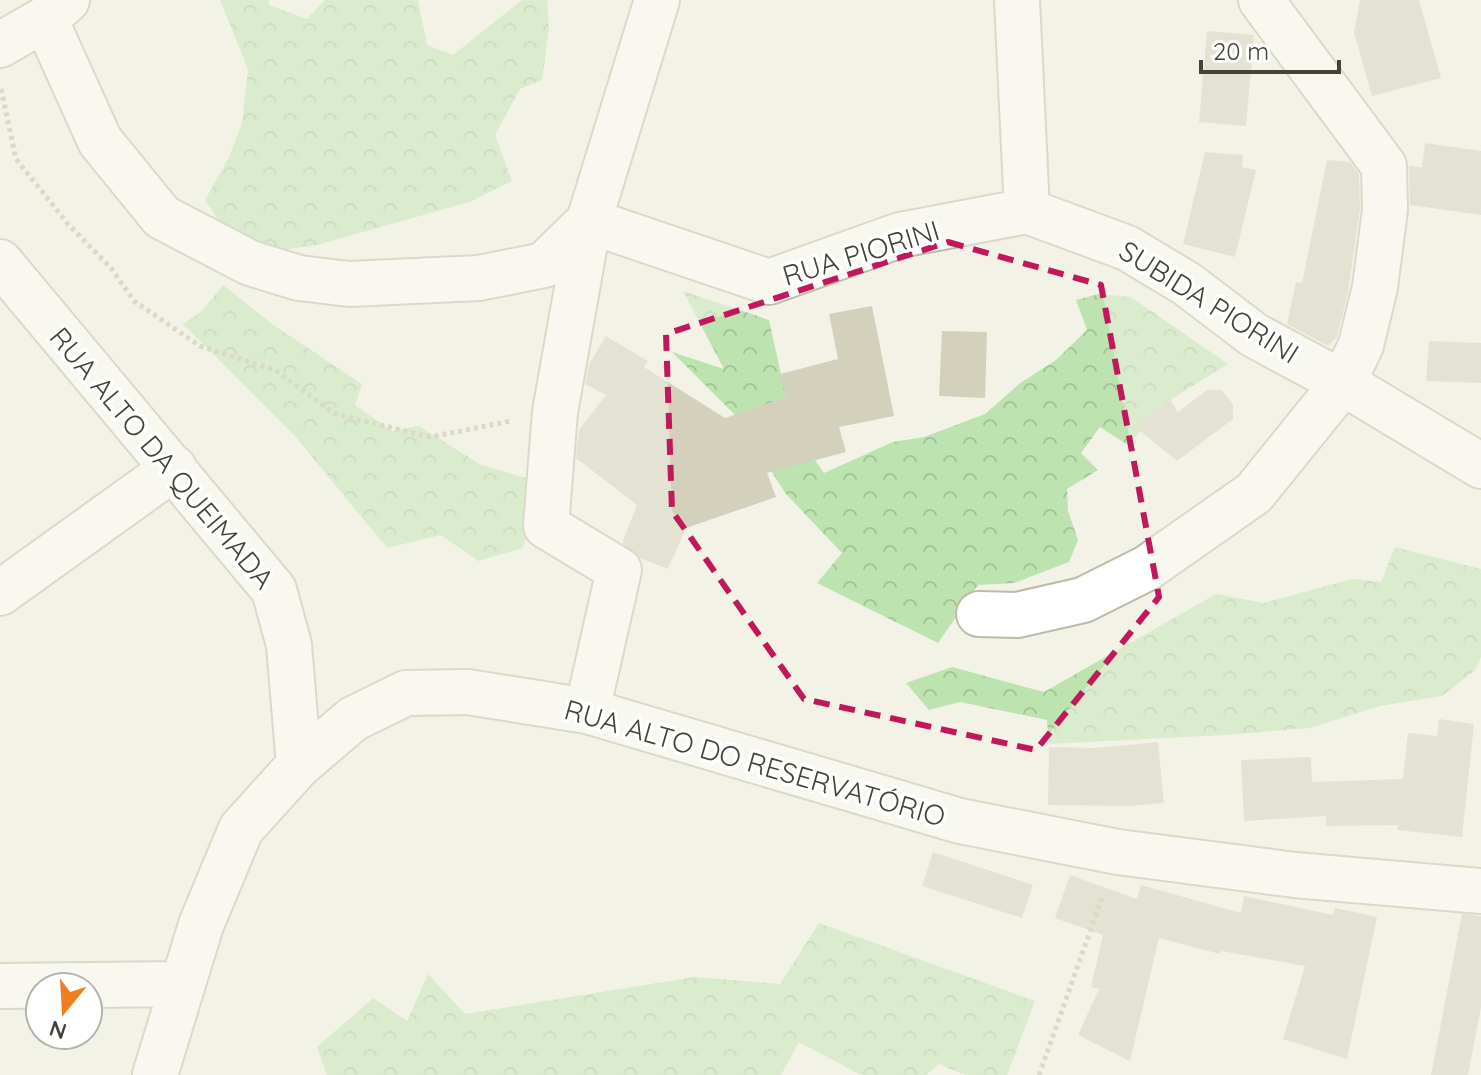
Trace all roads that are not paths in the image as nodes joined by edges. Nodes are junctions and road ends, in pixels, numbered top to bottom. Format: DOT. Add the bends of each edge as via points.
graph roads {
  1 [pos="657,0"];
  2 [pos="1017,0"];
  3 [pos="1261,0"];
  4 [pos="56,10"];
  5 [pos="0,45"];
  6 [pos="1027,211"];
  7 [pos="589,221"];
  8 [pos="0,262"];
  9 [pos="1343,383"];
  10 [pos="1481,466"];
  11 [pos="174,468"];
  12 [pos="0,593"];
  13 [pos="979,614"];
  14 [pos="587,711"];
  15 [pos="299,765"];
  16 [pos="1481,891"];
  17 [pos="182,984"];
  18 [pos="0,986"];
  19 [pos="155,1075"];
  1 -- 7 [label="street"];
  2 -- 6 [label="street"];
  3 -- 9 [label="street" via="1384,166 1385,210 1375,287 1361,345"];
  4 -- 5 [label="street"];
  4 -- 7 [label="street" via="100,141 162,217 250,263 299,278 349,284 479,278 544,265"];
  6 -- 7 [label="street, RUA PIORINI" via="900,235 769,282"];
  6 -- 9 [label="street, SUBIDA PIORINI" via="1127,248 1187,284 1254,335"];
  7 -- 14 [label="street" via="555,412 546,526 619,570"];
  8 -- 11 [label="street, RUA ALTO DA QUEIMADA"];
  9 -- 10 [label="street, SUBIDA PIORINI"];
  9 -- 13 [label="street" via="1254,493 1147,568 1083,600 1017,615"];
  11 -- 12 [label="street"];
  11 -- 15 [label="street, RUA ALTO DA QUEIMADA" via="274,590 289,645"];
  14 -- 15 [label="street, RUA ALTO DO RESERVATÓRIO" via="468,692 406,693 353,719"];
  14 -- 16 [label="street, RUA ALTO DO RESERVATÓRIO" via="960,821 1118,852"];
  15 -- 17 [label="street, RUA ALTO DO RESERVATÓRIO" via="241,829"];
  17 -- 18 [label="street"];
  17 -- 19 [label="street, RUA ALTO DO RESERVATÓRIO"];
}
